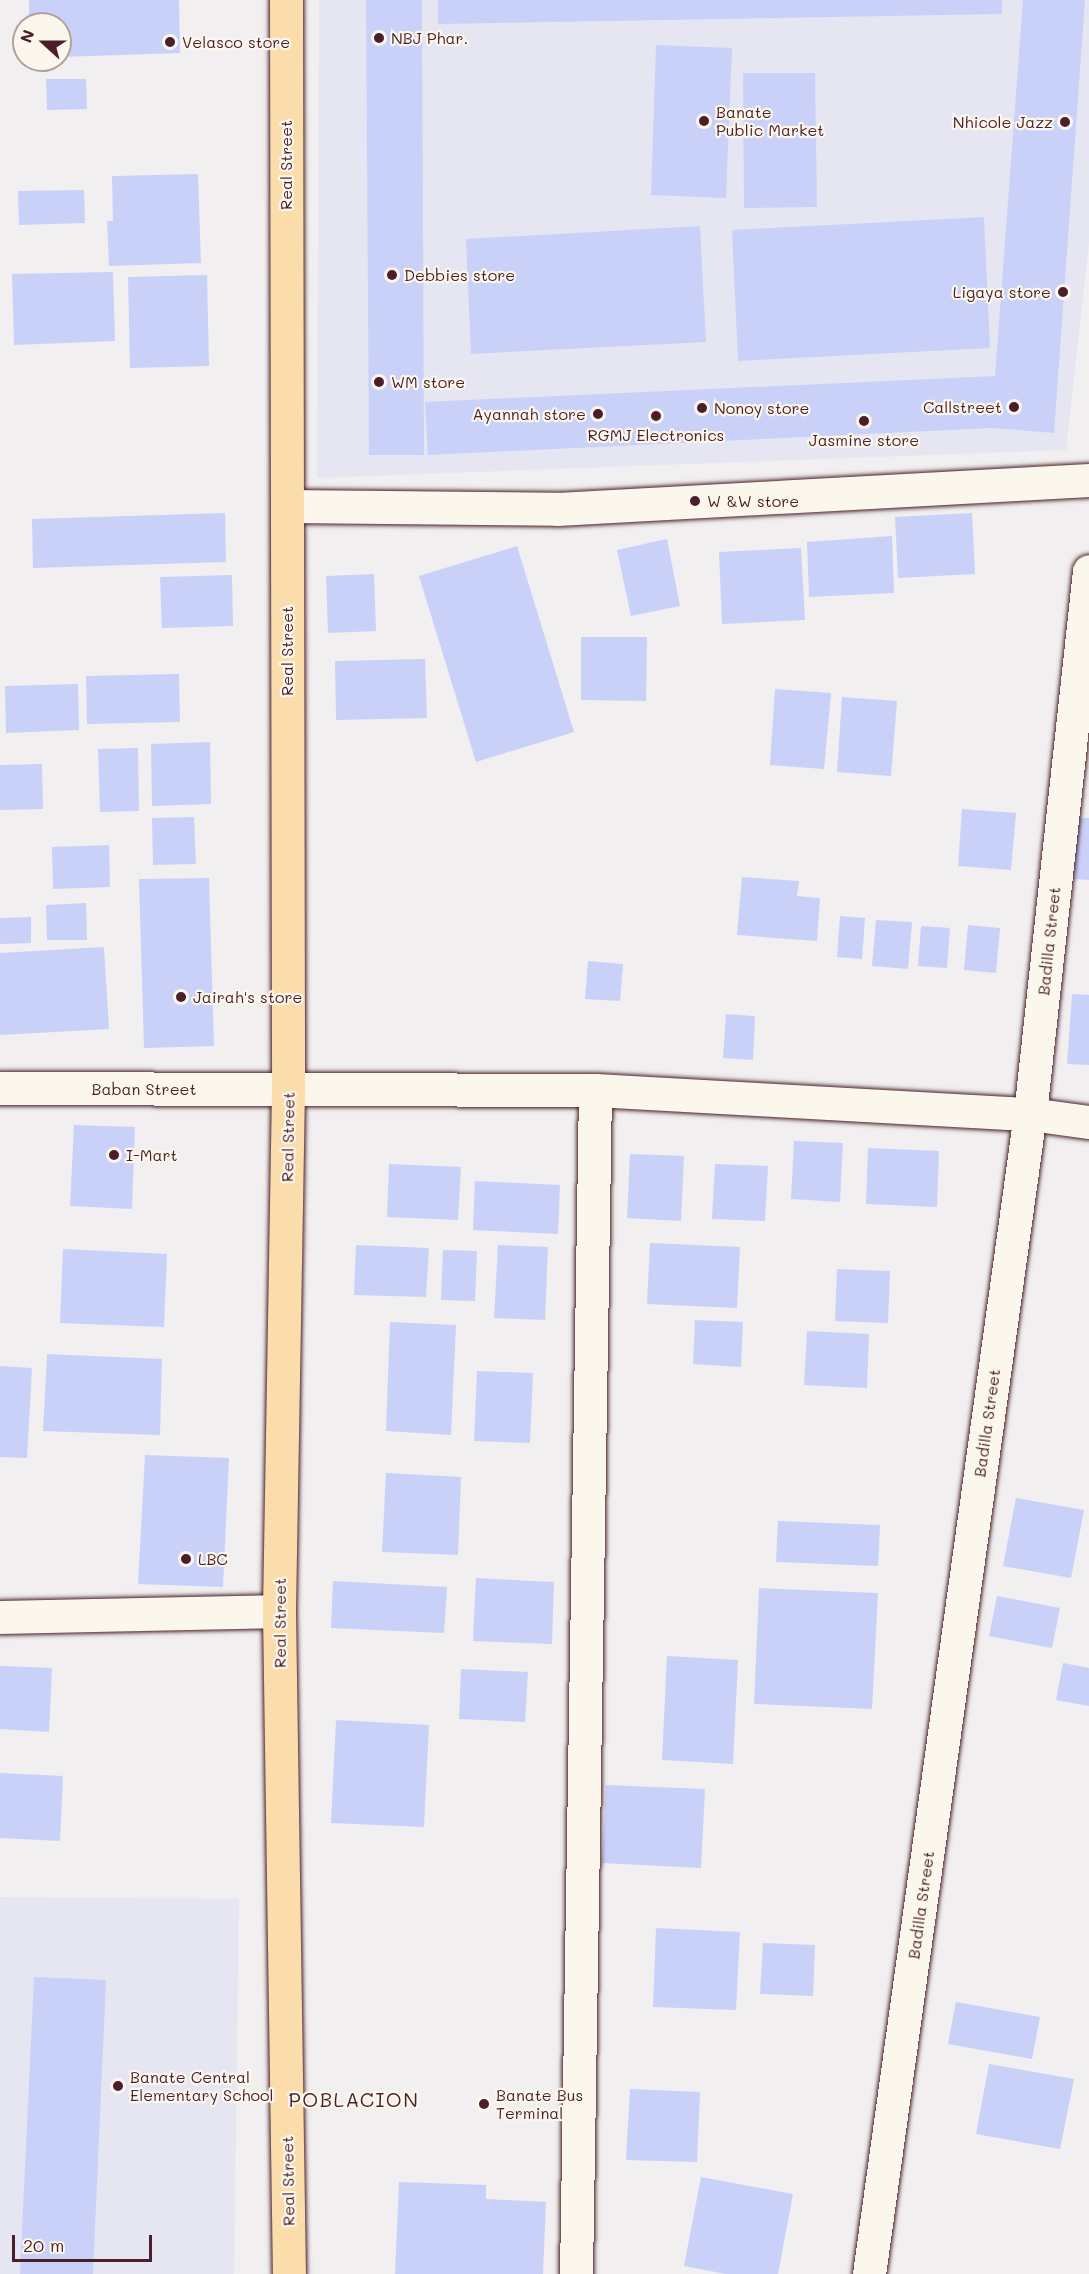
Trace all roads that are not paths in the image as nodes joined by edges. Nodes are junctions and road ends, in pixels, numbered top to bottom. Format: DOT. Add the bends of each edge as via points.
graph roads {
  1 [pos="286,0"];
  2 [pos="1089,480"];
  3 [pos="287,506"];
  4 [pos="1089,571"];
  5 [pos="0,1088"];
  6 [pos="288,1089"];
  7 [pos="595,1090"];
  8 [pos="1030,1114"];
  9 [pos="1089,1122"];
  10 [pos="279,1611"];
  11 [pos="0,1617"];
  12 [pos="290,2274"];
  13 [pos="576,2274"];
  14 [pos="869,2274"];
  1 -- 3 [label="main road, Real Street"];
  2 -- 3 [label="street" via="556,509"];
  3 -- 6 [label="main road, Real Street"];
  4 -- 8 [label="street, Badilla Street"];
  5 -- 6 [label="street, Baban Street"];
  6 -- 7 [label="street, Baban Street"];
  6 -- 10 [label="main road, Real Street"];
  7 -- 8 [label="street, Baban Street"];
  7 -- 13 [label="street"];
  8 -- 9 [label="street, Baban Street"];
  8 -- 14 [label="street, Badilla Street"];
  10 -- 11 [label="street"];
  10 -- 12 [label="main road, Real Street"];
}
